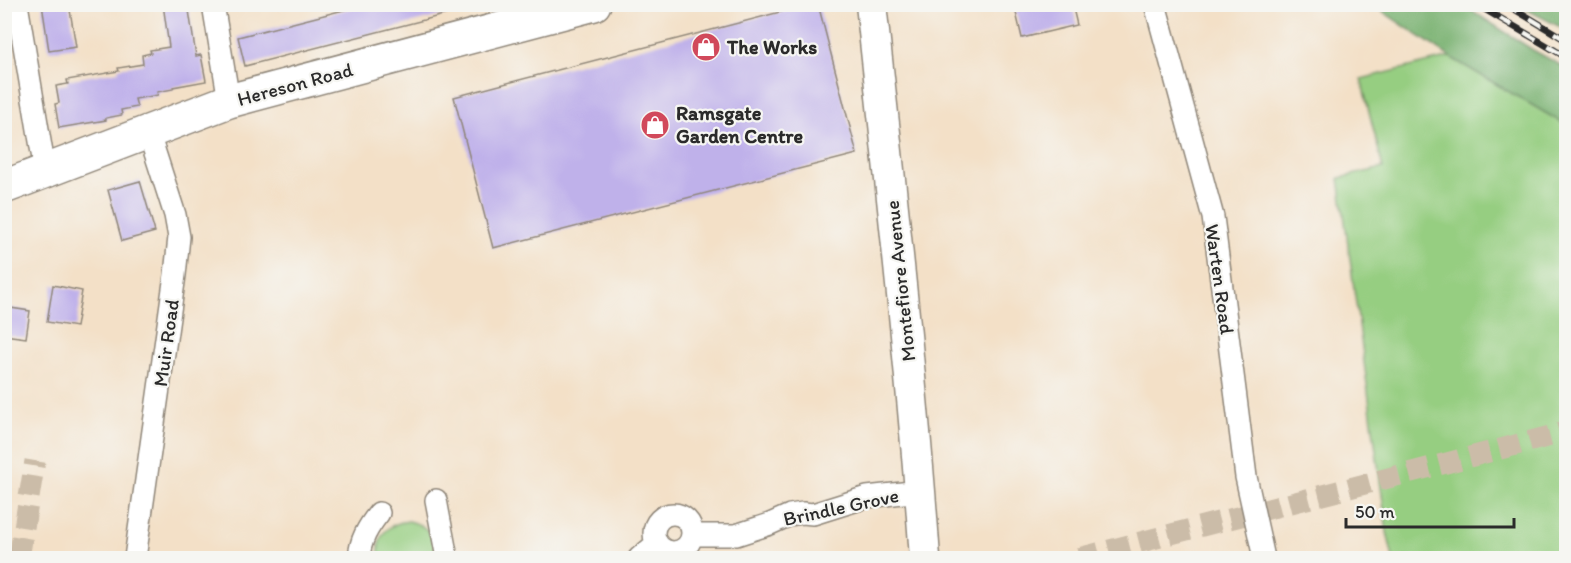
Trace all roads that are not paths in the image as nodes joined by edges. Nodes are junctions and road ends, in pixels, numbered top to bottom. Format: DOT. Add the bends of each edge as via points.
graph roads {
  1 [pos="17,4"];
  2 [pos="213,4"];
  3 [pos="594,4"];
  4 [pos="871,4"];
  5 [pos="1155,4"];
  6 [pos="229,102"];
  7 [pos="148,131"];
  8 [pos="45,171"];
  9 [pos="4,187"];
  10 [pos="920,491"];
  11 [pos="435,500"];
  12 [pos="379,513"];
  13 [pos="692,535"];
  14 [pos="656,544"];
  15 [pos="135,558"];
  16 [pos="359,558"];
  17 [pos="447,558"];
  18 [pos="639,558"];
  19 [pos="925,558"];
  20 [pos="1264,558"];
  1 -- 8 [label="street"];
  2 -- 6 [label="street"];
  3 -- 6 [label="main road, Hereson Road"];
  4 -- 10 [label="street, Montefiore Avenue"];
  5 -- 20 [label="street, Warten Road" via="1213,217 1246,477"];
  6 -- 7 [label="main road, Hereson Road"];
  7 -- 8 [label="main road, Hereson Road"];
  7 -- 15 [label="street, Muir Road" via="179,237"];
  8 -- 9 [label="main road, Hereson Road"];
  10 -- 13 [label="street, Brindle Grove" via="867,497 813,514 790,515 736,535"];
  10 -- 19 [label="street, Montefiore Avenue"];
  11 -- 17 [label="street"];
  12 -- 16 [label="street" via="367,528"];
  13 -- 14 [label="street" via="688,546 677,552"];
  13 -- 14 [label="street" via="684,518 671,514 655,525"];
  14 -- 18 [label="street"];
}
